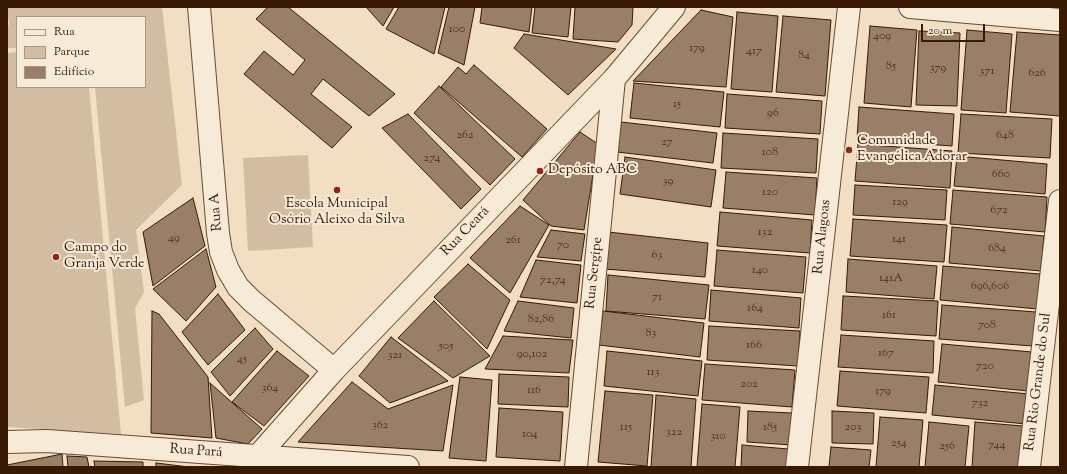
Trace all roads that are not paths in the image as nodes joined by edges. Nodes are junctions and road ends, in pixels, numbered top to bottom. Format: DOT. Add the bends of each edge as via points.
graph roads {
  1 [pos="199,7"];
  2 [pos="674,7"];
  3 [pos="849,7"];
  4 [pos="910,7"];
  5 [pos="1060,20"];
  6 [pos="614,79"];
  7 [pos="1060,201"];
  8 [pos="334,370"];
  9 [pos="7,442"];
  10 [pos="257,457"];
  11 [pos="408,467"];
  12 [pos="576,467"];
  13 [pos="797,467"];
  14 [pos="1029,467"];
  1 -- 8 [label="street, Rua A" via="218,233 228,270 238,287 252,301"];
  2 -- 6 [label="street, Rua Ceará"];
  3 -- 13 [label="street, Rua Alagoas"];
  4 -- 5 [label="street"];
  6 -- 8 [label="street, Rua Ceará"];
  6 -- 12 [label="street, Rua Sergipe"];
  7 -- 14 [label="street, Rua Rio Grande do Sul"];
  8 -- 10 [label="street, Rua Ceará"];
  9 -- 10 [label="street, Rua Pará" via="47,441"];
  10 -- 11 [label="street, Rua Pará"];
}
